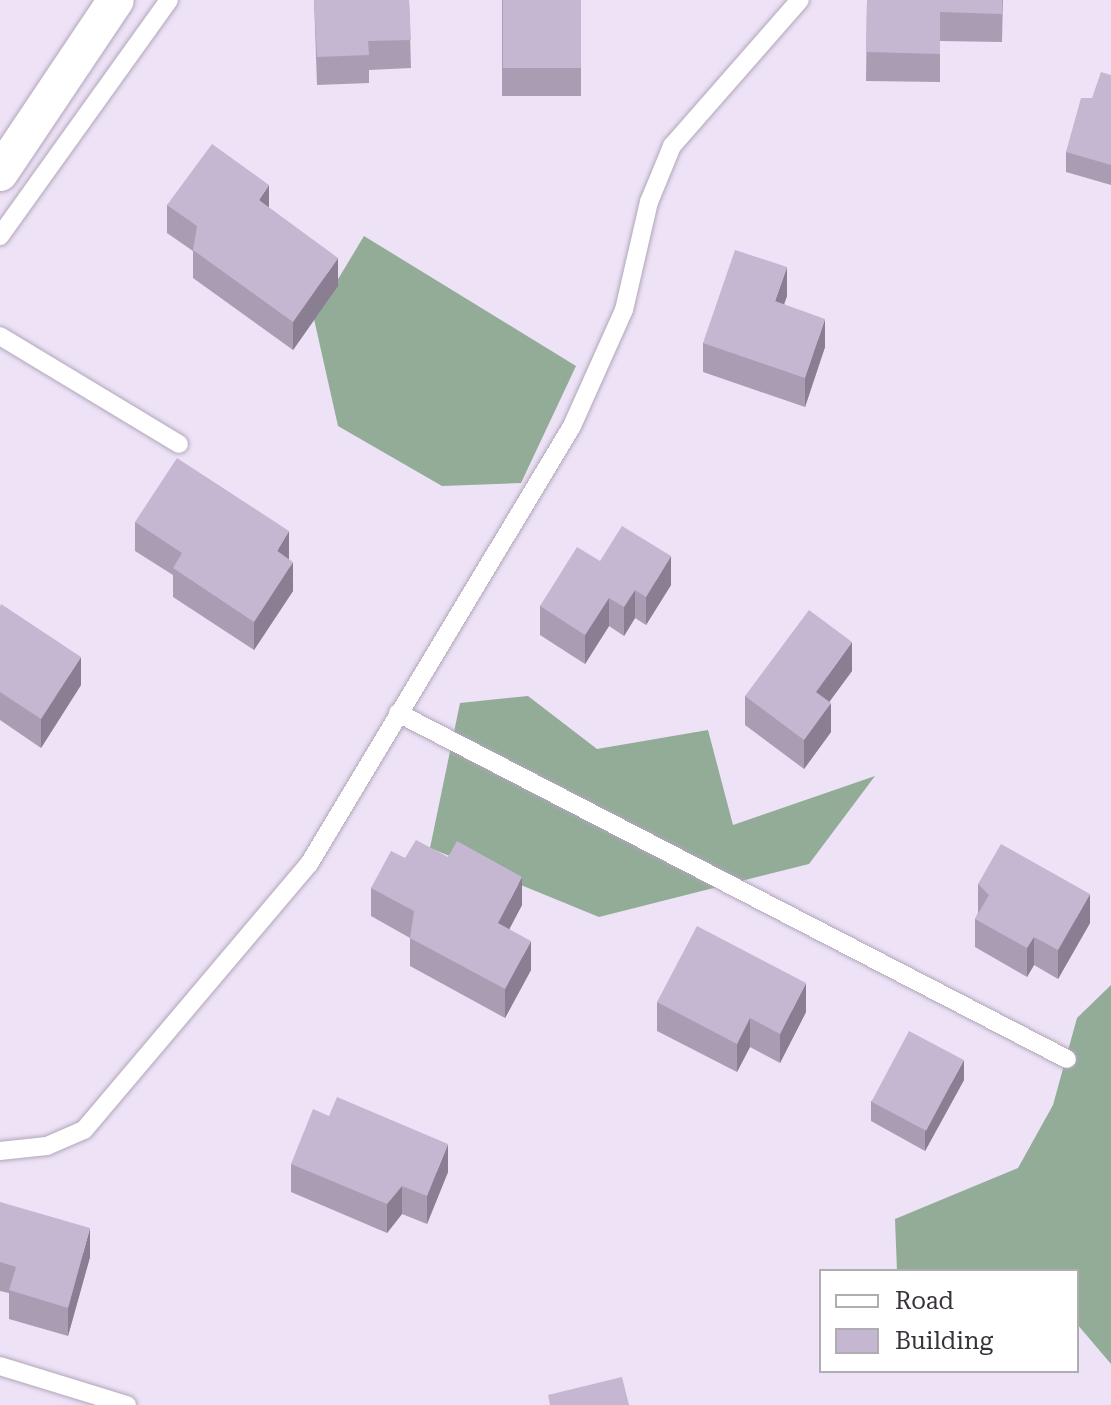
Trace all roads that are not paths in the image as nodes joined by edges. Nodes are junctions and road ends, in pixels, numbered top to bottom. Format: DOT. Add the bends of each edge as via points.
graph roads {
  1 [pos="116,0"];
  2 [pos="169,0"];
  3 [pos="800,0"];
  4 [pos="0,173"];
  5 [pos="0,236"];
  6 [pos="0,336"];
  7 [pos="179,444"];
  8 [pos="398,713"];
  9 [pos="1067,1059"];
  10 [pos="0,1151"];
  11 [pos="0,1366"];
  12 [pos="127,1405"];
  1 -- 4 [label="street"];
  2 -- 5 [label="lane"];
  3 -- 8 [label="lane" via="672,146 659,170 624,310 605,358 556,453"];
  6 -- 7 [label="lane"];
  8 -- 9 [label="lane"];
  8 -- 10 [label="lane" via="309,864 84,1130 47,1146"];
  11 -- 12 [label="lane"];
}
